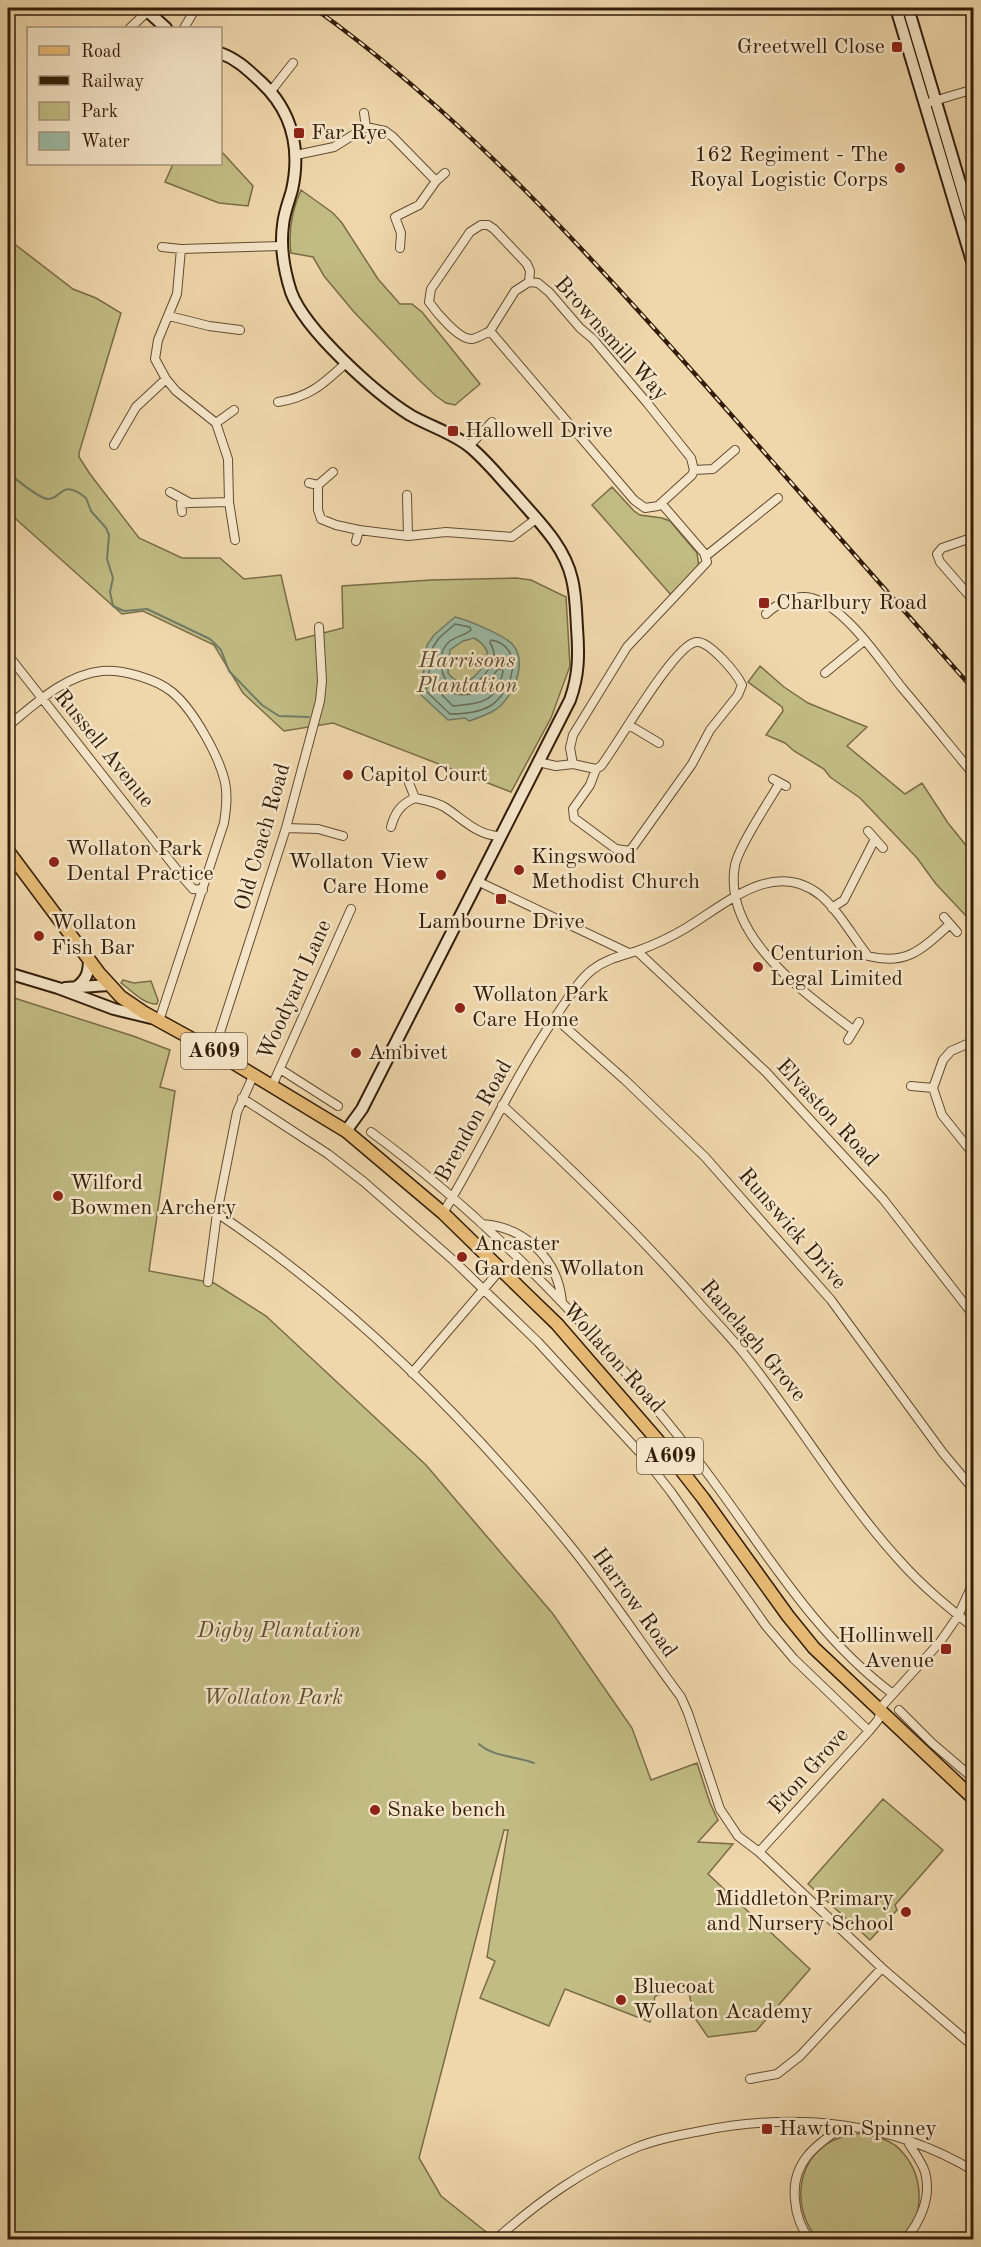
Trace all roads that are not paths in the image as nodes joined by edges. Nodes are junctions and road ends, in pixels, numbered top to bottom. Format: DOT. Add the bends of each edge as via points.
graph roads {
  1 [pos="196,8"];
  2 [pos="896,8"];
  3 [pos="908,8"];
  4 [pos="146,10"];
  5 [pos="131,27"];
  6 [pos="165,27"];
  7 [pos="185,27"];
  8 [pos="222,54"];
  9 [pos="293,63"];
  10 [pos="974,89"];
  11 [pos="271,91"];
  12 [pos="936,101"];
  13 [pos="924,104"];
  14 [pos="364,113"];
  15 [pos="366,127"];
  16 [pos="296,155"];
  17 [pos="444,173"];
  18 [pos="436,181"];
  19 [pos="974,230"];
  20 [pos="282,246"];
  21 [pos="162,247"];
  22 [pos="400,248"];
  23 [pos="181,249"];
  24 [pos="974,268"];
  25 [pos="529,282"];
  26 [pos="169,316"];
  27 [pos="240,330"];
  28 [pos="490,331"];
  29 [pos="346,363"];
  30 [pos="166,379"];
  31 [pos="278,402"];
  32 [pos="234,410"];
  33 [pos="492,422"];
  34 [pos="216,423"];
  35 [pos="114,446"];
  36 [pos="469,446"];
  37 [pos="735,450"];
  38 [pos="694,470"];
  39 [pos="333,472"];
  40 [pos="309,483"];
  41 [pos="318,485"];
  42 [pos="170,492"];
  43 [pos="407,495"];
  44 [pos="778,498"];
  45 [pos="229,502"];
  46 [pos="190,503"];
  47 [pos="661,503"];
  48 [pos="182,512"];
  49 [pos="321,519"];
  50 [pos="536,519"];
  51 [pos="314,525"];
  52 [pos="359,530"];
  53 [pos="243,531"];
  54 [pos="408,536"];
  55 [pos="974,537"];
  56 [pos="356,542"];
  57 [pos="706,557"];
  58 [pos="974,602"];
  59 [pos="766,614"];
  60 [pos="320,627"];
  61 [pos="864,641"];
  62 [pos="8,655"];
  63 [pos="825,673"];
  64 [pos="41,699"];
  65 [pos="629,725"];
  66 [pos="8,726"];
  67 [pos="659,743"];
  68 [pos="538,762"];
  69 [pos="573,764"];
  70 [pos="596,769"];
  71 [pos="974,775"];
  72 [pos="409,783"];
  73 [pos="779,783"];
  74 [pos="415,798"];
  75 [pos="391,827"];
  76 [pos="286,828"];
  77 [pos="868,831"];
  78 [pos="332,833"];
  79 [pos="343,836"];
  80 [pos="499,837"];
  81 [pos="875,839"];
  82 [pos="334,844"];
  83 [pos="883,848"];
  84 [pos="8,851"];
  85 [pos="477,881"];
  86 [pos="203,890"];
  87 [pos="735,897"];
  88 [pos="832,908"];
  89 [pos="351,909"];
  90 [pos="944,917"];
  91 [pos="950,924"];
  92 [pos="957,932"];
  93 [pos="633,952"];
  94 [pos="89,959"];
  95 [pos="8,973"];
  96 [pos="110,986"];
  97 [pos="58,988"];
  98 [pos="75,988"];
  99 [pos="100,1005"];
  100 [pos="555,1018"];
  101 [pos="157,1020"];
  102 [pos="859,1022"];
  103 [pos="853,1030"];
  104 [pos="848,1040"];
  105 [pos="974,1041"];
  106 [pos="214,1051"];
  107 [pos="280,1069"];
  108 [pos="254,1074"];
  109 [pos="272,1086"];
  110 [pos="911,1086"];
  111 [pos="933,1088"];
  112 [pos="242,1098"];
  113 [pos="502,1105"];
  114 [pos="338,1106"];
  115 [pos="346,1131"];
  116 [pos="371,1132"];
  117 [pos="974,1155"];
  118 [pos="452,1197"];
  119 [pos="217,1213"];
  120 [pos="442,1213"];
  121 [pos="482,1224"];
  122 [pos="501,1269"];
  123 [pos="208,1282"];
  124 [pos="485,1290"];
  125 [pos="562,1302"];
  126 [pos="974,1316"];
  127 [pos="412,1373"];
  128 [pos="974,1490"];
  129 [pos="974,1581"];
  130 [pos="958,1616"];
  131 [pos="974,1629"];
  132 [pos="894,1694"];
  133 [pos="899,1710"];
  134 [pos="881,1712"];
  135 [pos="869,1731"];
  136 [pos="974,1779"];
  137 [pos="974,1799"];
  138 [pos="759,1852"];
  139 [pos="882,1968"];
  140 [pos="974,2047"];
  141 [pos="750,2079"];
  142 [pos="844,2126"];
  143 [pos="908,2142"];
  144 [pos="974,2171"];
  145 [pos="495,2240"];
  146 [pos="810,2240"];
  147 [pos="905,2240"];
  1 -- 7 [label="street"];
  2 -- 13 [label="street"];
  3 -- 12 [label="street"];
  4 -- 5 [label="street"];
  4 -- 6 [label="street"];
  8 -- 11 [label="street" via="244,66"];
  9 -- 11 [label="street"];
  10 -- 12 [label="street"];
  11 -- 16 [label="street" via="295,139"];
  12 -- 13 [label="street"];
  12 -- 19 [label="street"];
  13 -- 24 [label="street"];
  14 -- 15 [label="street"];
  15 -- 16 [label="street" via="334,147"];
  15 -- 18 [label="street" via="393,137"];
  16 -- 20 [label="street"];
  17 -- 18 [label="street"];
  18 -- 22 [label="street" via="419,205 395,218 401,233"];
  20 -- 23 [label="street"];
  20 -- 29 [label="street" via="292,295 310,323"];
  21 -- 23 [label="street"];
  23 -- 26 [label="street" via="177,294"];
  25 -- 28 [label="street, Brownsmill Way" via="515,291"];
  25 -- 28 [label="street" via="527,264 494,229 481,225 470,232 431,289 429,302 465,338"];
  25 -- 38 [label="street, Brownsmill Way" via="538,283 549,292 593,339 688,454"];
  26 -- 27 [label="street" via="230,334"];
  26 -- 30 [label="street" via="158,340 155,359"];
  28 -- 47 [label="street" via="634,500 645,508"];
  29 -- 31 [label="street" via="311,393"];
  29 -- 36 [label="street" via="378,393 410,415"];
  30 -- 34 [label="street" via="176,392"];
  30 -- 35 [label="street" via="136,407"];
  32 -- 34 [label="street"];
  33 -- 36 [label="street"];
  34 -- 45 [label="street" via="228,459"];
  36 -- 50 [label="street"];
  37 -- 38 [label="street" via="713,469"];
  38 -- 47 [label="street"];
  39 -- 41 [label="street"];
  40 -- 41 [label="street"];
  41 -- 49 [label="street"];
  42 -- 46 [label="street"];
  43 -- 54 [label="street"];
  44 -- 57 [label="street"];
  45 -- 46 [label="street"];
  45 -- 53 [label="street" via="234,536"];
  46 -- 48 [label="street" via="181,504"];
  47 -- 57 [label="street"];
  49 -- 51 [label="street"];
  49 -- 52 [label="street"];
  50 -- 54 [label="street" via="512,537 446,532"];
  50 -- 68 [label="street" via="553,539 572,576 579,665 570,700"];
  52 -- 54 [label="street"];
  52 -- 56 [label="street"];
  55 -- 58 [label="street" via="942,548 938,554 940,562"];
  57 -- 69 [label="street" via="620,657 573,735"];
  59 -- 61 [label="street" via="795,597 812,598 827,605"];
  60 -- 76 [label="street, Old Coach Road" via="320,701"];
  61 -- 63 [label="street"];
  61 -- 71 [label="street"];
  62 -- 64 [label="street, Russell Avenue"];
  64 -- 66 [label="street"];
  64 -- 86 [label="street, Russell Avenue" via="184,880 194,889"];
  64 -- 86 [label="street" via="70,681 103,671 138,675 172,692 195,719 215,754 225,783 227,805"];
  65 -- 67 [label="street"];
  65 -- 70 [label="street"];
  65 -- 70 [label="street" via="668,667 695,642 710,647 742,685 630,851 616,849 574,818 573,809"];
  68 -- 69 [label="street"];
  68 -- 80 [label="street"];
  69 -- 70 [label="street"];
  72 -- 74 [label="street"];
  73 -- 87 [label="street" via="736,863"];
  74 -- 75 [label="street" via="400,807"];
  74 -- 80 [label="street" via="445,807 465,824"];
  76 -- 78 [label="street"];
  76 -- 106 [label="street, Old Coach Road"];
  77 -- 81 [label="street"];
  78 -- 79 [label="street"];
  78 -- 82 [label="street"];
  80 -- 85 [label="street"];
  81 -- 83 [label="street"];
  81 -- 88 [label="street" via="844,900"];
  84 -- 94 [label="main road, A609"];
  85 -- 93 [label="street, Elvaston Road"];
  85 -- 115 [label="street" via="362,1109"];
  86 -- 101 [label="street"];
  87 -- 88 [label="street, Brendon Road" via="770,882 787,881 805,885"];
  87 -- 93 [label="street, Brendon Road" via="670,937"];
  87 -- 103 [label="street" via="744,923 765,952 794,984"];
  88 -- 91 [label="street, Brendon Road" via="868,956 875,958 891,960 913,955"];
  89 -- 107 [label="street, Woodyard Lane"];
  90 -- 91 [label="street"];
  91 -- 92 [label="street"];
  93 -- 100 [label="street, Brendon Road" via="613,957 589,972"];
  93 -- 126 [label="street, Elvaston Road" via="774,1081 883,1199"];
  94 -- 96 [label="main road, Wollaton Road / A609"];
  94 -- 98 [label="street" via="86,977"];
  95 -- 97 [label="street, Wollaton Road"];
  96 -- 98 [label="street, Wollaton Road"];
  96 -- 99 [label="street" via="111,995"];
  96 -- 101 [label="main road, Wollaton Road / A609" via="131,1005"];
  97 -- 98 [label="street, Wollaton Road"];
  97 -- 99 [label="street, Wollaton Road"];
  99 -- 101 [label="street, Wollaton Road"];
  100 -- 113 [label="street, Brendon Road"];
  100 -- 128 [label="street, Runswick Drive" via="713,1166 831,1300"];
  101 -- 106 [label="main road, Wollaton Road / A609"];
  102 -- 103 [label="street"];
  103 -- 104 [label="street"];
  105 -- 111 [label="street" via="951,1051 938,1069"];
  106 -- 108 [label="main road, Wollaton Road / A609"];
  107 -- 109 [label="street, Woodyard Lane"];
  107 -- 114 [label="street"];
  108 -- 109 [label="main road, Wollaton Road / A609"];
  108 -- 112 [label="street"];
  109 -- 115 [label="main road, Wollaton Road / A609"];
  110 -- 111 [label="street"];
  111 -- 117 [label="street" via="942,1115"];
  112 -- 119 [label="street"];
  112 -- 124 [label="street, Wollaton Road" via="364,1182"];
  113 -- 118 [label="street, Brendon Road"];
  113 -- 130 [label="street, Ranelagh Grove" via="646,1243 744,1353 900,1561"];
  115 -- 120 [label="main road, Wollaton Road / A609"];
  116 -- 118 [label="street, Wollaton Road"];
  118 -- 120 [label="street, Brendon Road"];
  118 -- 121 [label="street, Wollaton Road"];
  119 -- 123 [label="street"];
  119 -- 127 [label="street, Harrow Road" via="303,1275"];
  120 -- 122 [label="main road, Wollaton Road / A609"];
  121 -- 125 [label="street, Wollaton Road"];
  121 -- 125 [label="street" via="511,1230 539,1249 555,1274"];
  122 -- 124 [label="street"];
  122 -- 134 [label="main road, Wollaton Road / A609" via="557,1324 660,1443 808,1641"];
  124 -- 127 [label="street"];
  124 -- 135 [label="street, Wollaton Road" via="636,1448 766,1626 794,1659"];
  125 -- 132 [label="street, Wollaton Road" via="688,1447 817,1621 861,1668"];
  127 -- 138 [label="street, Harrow Road" via="503,1467 621,1611 681,1697 726,1820 738,1836"];
  129 -- 130 [label="street, Eton Grove"];
  130 -- 131 [label="street"];
  130 -- 132 [label="street, Eton Grove"];
  132 -- 134 [label="street, Eton Grove"];
  133 -- 136 [label="street"];
  134 -- 135 [label="street, Eton Grove"];
  134 -- 137 [label="main road, Wollaton Road / A609"];
  135 -- 138 [label="street, Eton Grove"];
  138 -- 139 [label="street, Harrow Road"];
  139 -- 140 [label="street, Harrow Road"];
  139 -- 141 [label="street" via="800,2056 777,2074"];
  142 -- 143 [label="street"];
  142 -- 145 [label="street" via="762,2121 679,2135 637,2147 575,2178 535,2204"];
  142 -- 146 [label="street" via="815,2147 795,2175 796,2215"];
  143 -- 144 [label="street" via="941,2152"];
  143 -- 147 [label="street" via="925,2172 926,2193 916,2226"];
}
